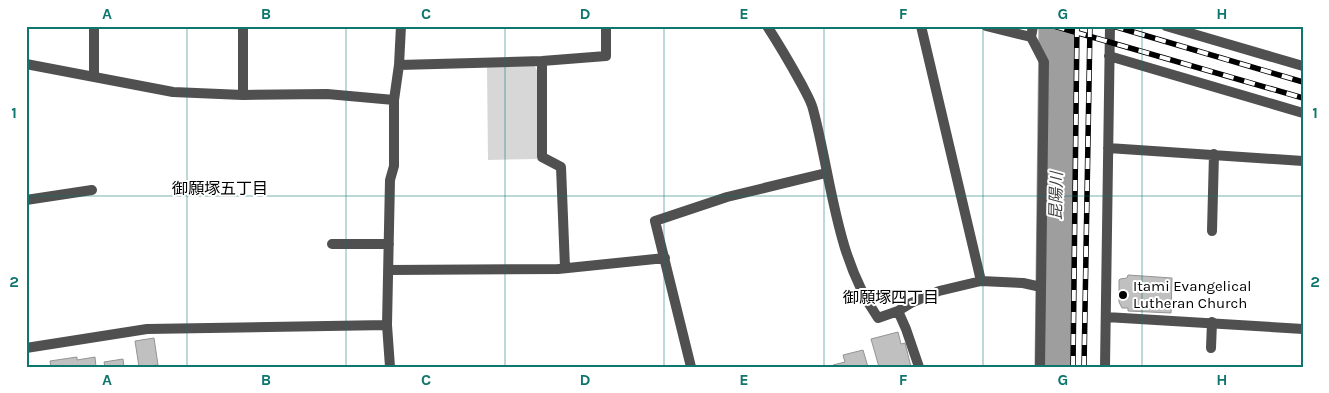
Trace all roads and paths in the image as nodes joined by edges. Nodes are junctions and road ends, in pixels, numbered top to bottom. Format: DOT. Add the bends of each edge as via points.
graph roads {
  1 [pos="94,26"];
  2 [pos="243,26"];
  3 [pos="401,26"];
  4 [pos="606,26"];
  5 [pos="767,26"];
  6 [pos="921,26"];
  7 [pos="986,26"];
  8 [pos="1033,26"];
  9 [pos="1110,26"];
  10 [pos="1166,26"];
  11 [pos="1031,37"];
  12 [pos="1109,56"];
  13 [pos="542,61"];
  14 [pos="26,64"];
  15 [pos="399,65"];
  16 [pos="1303,66"];
  17 [pos="94,77"];
  18 [pos="243,95"];
  19 [pos="394,100"];
  20 [pos="1303,113"];
  21 [pos="1108,148"];
  22 [pos="1214,154"];
  23 [pos="1303,160"];
  24 [pos="826,173"];
  25 [pos="92,190"];
  26 [pos="26,200"];
  27 [pos="1212,231"];
  28 [pos="332,244"];
  29 [pos="389,244"];
  30 [pos="665,258"];
  31 [pos="565,268"];
  32 [pos="388,270"];
  33 [pos="981,281"];
  34 [pos="1041,287"];
  35 [pos="898,311"];
  36 [pos="1106,317"];
  37 [pos="1212,322"];
  38 [pos="387,325"];
  39 [pos="1303,329"];
  40 [pos="26,348"];
  41 [pos="1211,348"];
  42 [pos="390,367"];
  43 [pos="691,367"];
  44 [pos="919,367"];
  45 [pos="1040,367"];
  46 [pos="1105,367"];
  1 -- 17 [label="street"];
  2 -- 18 [label="street"];
  3 -- 15 [label="street"];
  4 -- 13 [label="street" via="606,56"];
  5 -- 24 [label="street" via="813,107"];
  6 -- 33 [label="street"];
  7 -- 11 [label="street"];
  8 -- 11 [label="street"];
  9 -- 12 [label="street"];
  10 -- 16 [label="street"];
  11 -- 34 [label="street" via="1044,62"];
  12 -- 20 [label="street"];
  12 -- 21 [label="street"];
  13 -- 15 [label="street"];
  13 -- 31 [label="street" via="542,157 561,167"];
  14 -- 17 [label="street"];
  15 -- 19 [label="street"];
  17 -- 18 [label="street" via="173,92"];
  18 -- 19 [label="street" via="327,94"];
  19 -- 29 [label="street"];
  21 -- 22 [label="street"];
  21 -- 36 [label="street"];
  22 -- 23 [label="street"];
  22 -- 27 [label="street"];
  24 -- 30 [label="street" via="728,196 655,221"];
  24 -- 35 [label="street" via="848,262 866,301 878,318"];
  25 -- 26 [label="street"];
  28 -- 29 [label="street"];
  29 -- 32 [label="street"];
  30 -- 31 [label="street"];
  30 -- 43 [label="street"];
  31 -- 32 [label="street"];
  32 -- 38 [label="street"];
  33 -- 34 [label="street"];
  33 -- 35 [label="street" via="938,291"];
  34 -- 45 [label="street"];
  35 -- 44 [label="street"];
  36 -- 37 [label="street"];
  36 -- 46 [label="street"];
  37 -- 39 [label="street"];
  37 -- 41 [label="street"];
  38 -- 40 [label="street" via="147,329"];
  38 -- 42 [label="street"];
}
